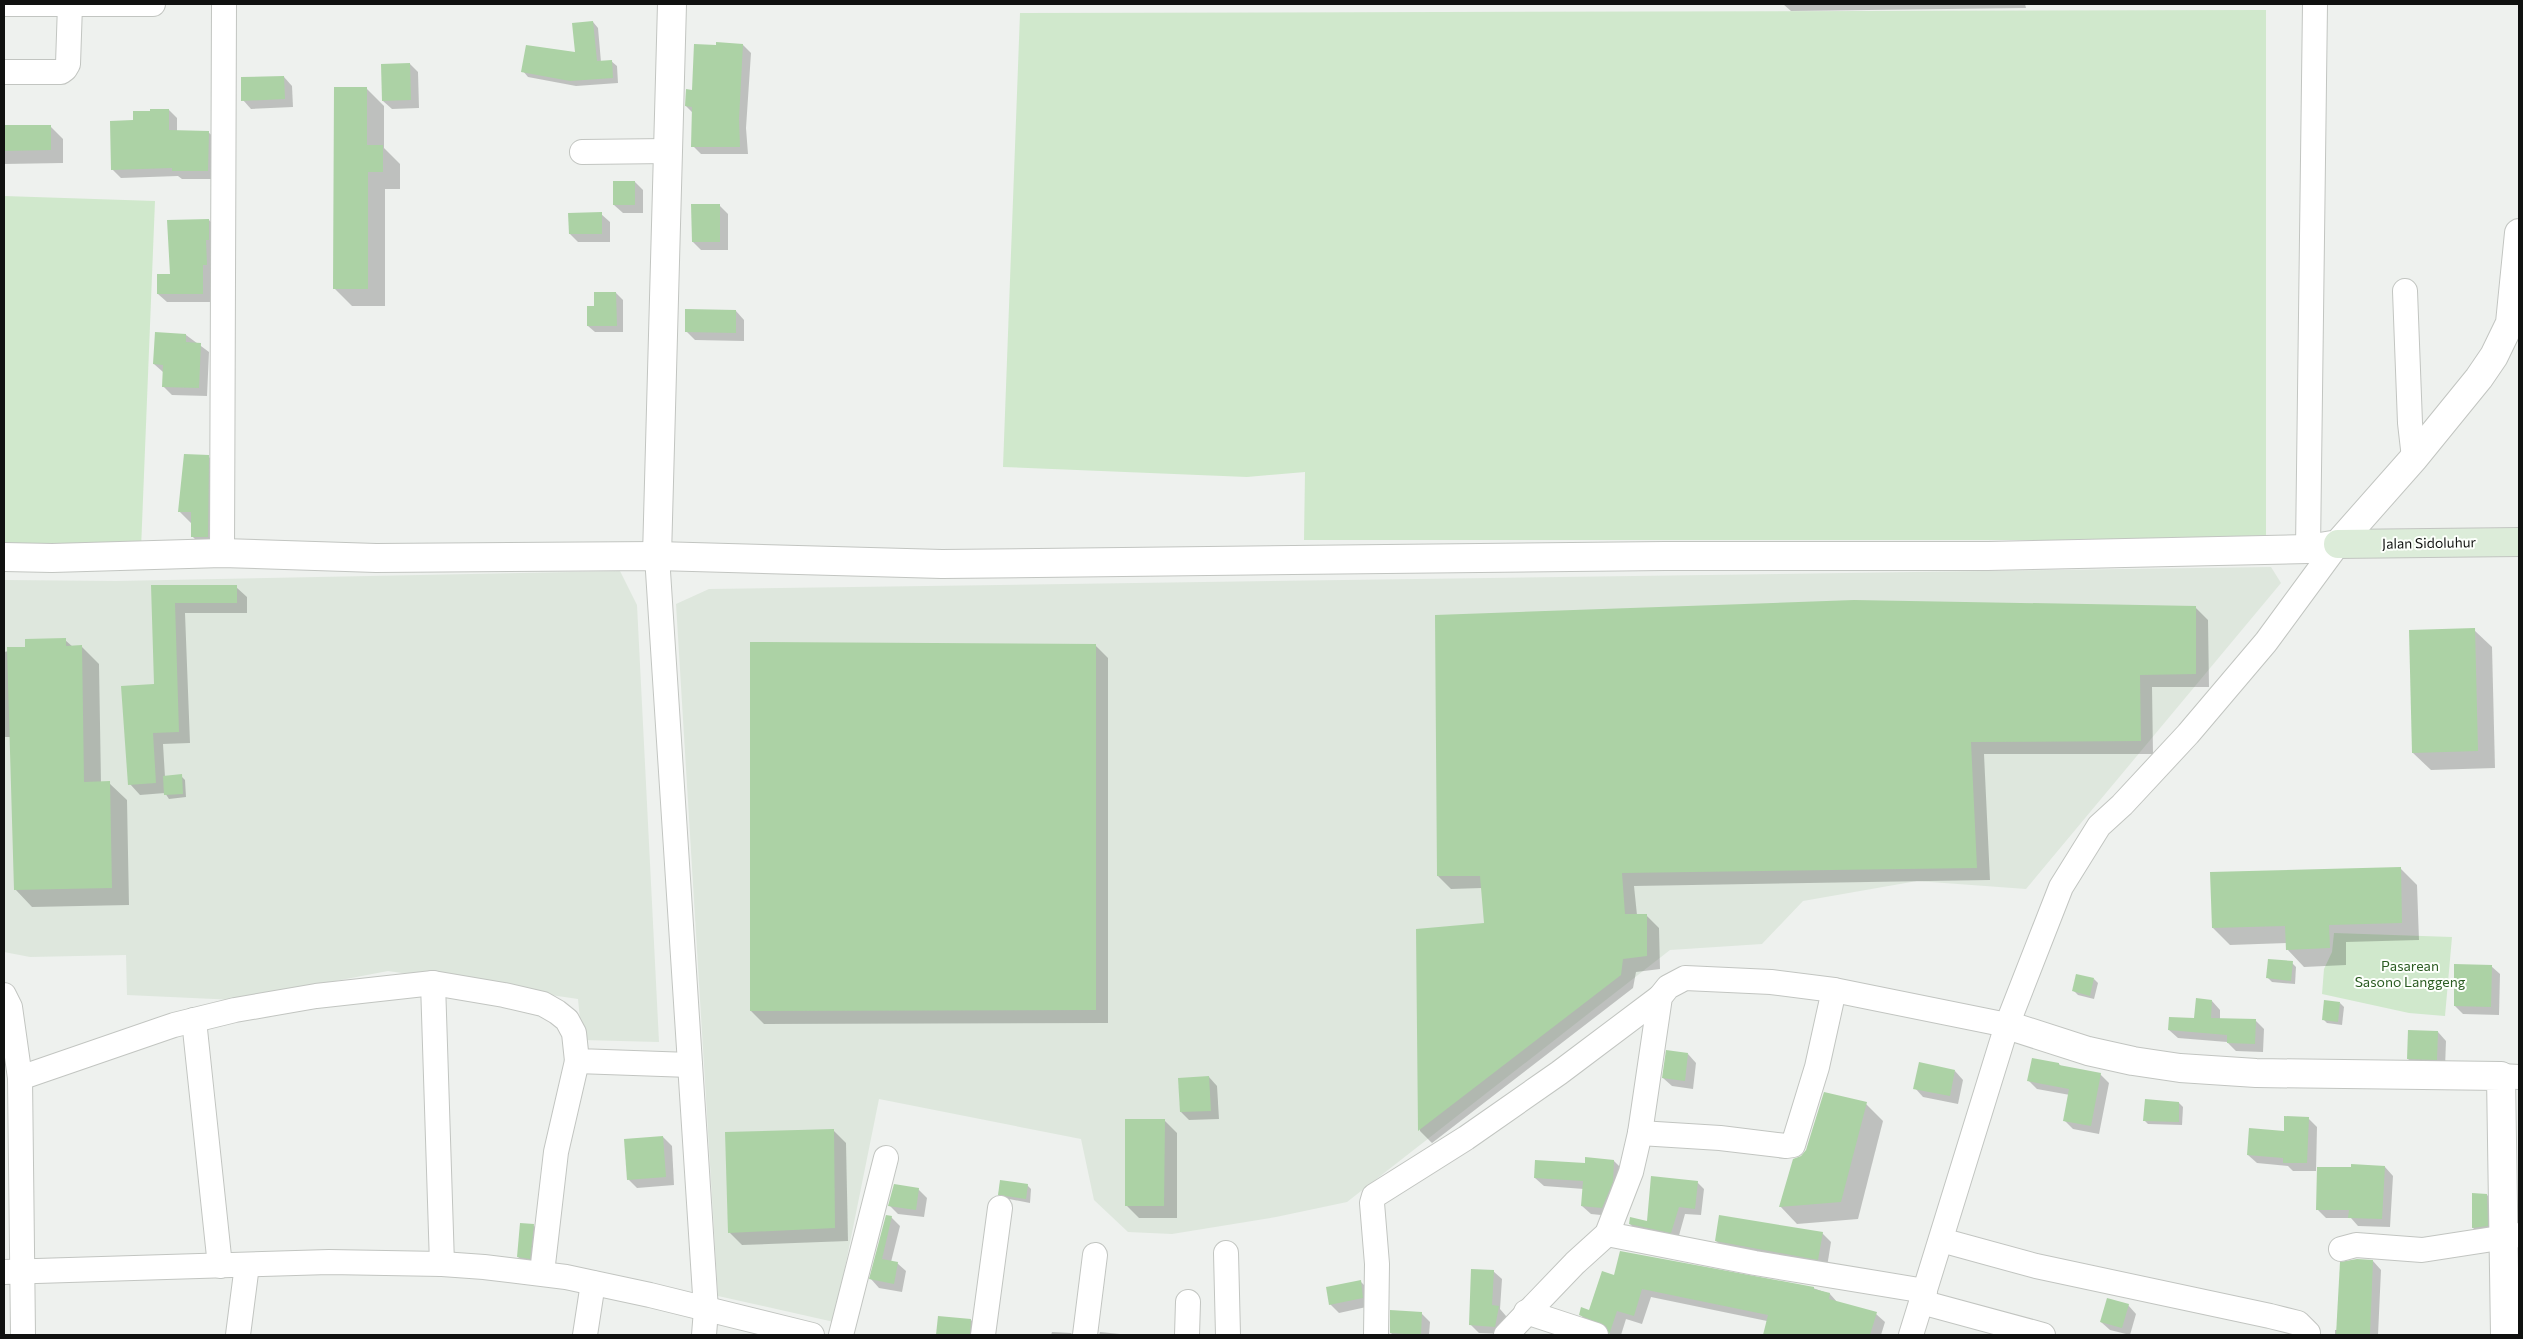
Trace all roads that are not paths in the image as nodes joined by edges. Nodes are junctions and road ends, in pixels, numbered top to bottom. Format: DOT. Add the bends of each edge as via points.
graph roads {
  1 [pos="4,4"];
  2 [pos="153,4"];
  3 [pos="224,4"];
  4 [pos="672,4"];
  5 [pos="2315,4"];
  6 [pos="70,5"];
  7 [pos="4,72"];
  8 [pos="668,151"];
  9 [pos="582,152"];
  10 [pos="2519,233"];
  11 [pos="2405,291"];
  12 [pos="2414,458"];
  13 [pos="2519,542"];
  14 [pos="2338,544"];
  15 [pos="2308,549"];
  16 [pos="222,552"];
  17 [pos="657,556"];
  18 [pos="4,557"];
  19 [pos="432,983"];
  20 [pos="1834,990"];
  21 [pos="4,995"];
  22 [pos="1660,997"];
  23 [pos="194,1020"];
  24 [pos="2007,1025"];
  25 [pos="9,1044"];
  26 [pos="577,1061"];
  27 [pos="690,1064"];
  28 [pos="2510,1077"];
  29 [pos="20,1078"];
  30 [pos="1640,1133"];
  31 [pos="886,1158"];
  32 [pos="1000,1208"];
  33 [pos="1607,1234"];
  34 [pos="2511,1236"];
  35 [pos="1941,1240"];
  36 [pos="2341,1249"];
  37 [pos="1226,1253"];
  38 [pos="1095,1255"];
  39 [pos="442,1264"];
  40 [pos="247,1265"];
  41 [pos="220,1266"];
  42 [pos="14,1271"];
  43 [pos="542,1273"];
  44 [pos="593,1283"];
  45 [pos="1923,1297"];
  46 [pos="1188,1302"];
  47 [pos="706,1310"];
  48 [pos="1526,1312"];
  49 [pos="2308,1332"];
  50 [pos="23,1335"];
  51 [pos="238,1335"];
  52 [pos="585,1335"];
  53 [pos="704,1335"];
  54 [pos="812,1335"];
  55 [pos="841,1335"];
  56 [pos="983,1335"];
  57 [pos="1085,1335"];
  58 [pos="1187,1335"];
  59 [pos="1228,1335"];
  60 [pos="1376,1335"];
  61 [pos="1506,1335"];
  62 [pos="1596,1335"];
  63 [pos="1911,1335"];
  64 [pos="2043,1335"];
  65 [pos="2506,1335"];
  1 -- 6 [label="street"];
  2 -- 6 [label="street"];
  3 -- 16 [label="street"];
  4 -- 8 [label="street"];
  5 -- 15 [label="street"];
  6 -- 7 [label="street" via="68,64 65,70"];
  8 -- 9 [label="street"];
  8 -- 17 [label="street"];
  10 -- 12 [label="street" via="2513,304 2504,339 2479,378"];
  11 -- 12 [label="street"];
  12 -- 14 [label="street"];
  13 -- 14 [label="main road, Jalan Sidoluhur"];
  14 -- 15 [label="street"];
  14 -- 24 [label="street" via="2266,642 2182,741 2100,826 2055,899"];
  15 -- 17 [label="street" via="1988,556 942,564"];
  16 -- 17 [label="street" via="376,558"];
  16 -- 18 [label="street"];
  17 -- 27 [label="street"];
  19 -- 23 [label="street" via="316,996"];
  19 -- 26 [label="street" via="543,1004 567,1020 574,1033"];
  19 -- 39 [label="street"];
  20 -- 22 [label="street" via="1770,982 1685,978 1668,987"];
  20 -- 24 [label="street"];
  20 -- 30 [label="street" via="1817,1067 1793,1145"];
  21 -- 25 [label="street" via="10,1007"];
  22 -- 30 [label="street"];
  22 -- 60 [label="street" via="1474,1132 1374,1196 1378,1264"];
  23 -- 29 [label="street"];
  23 -- 41 [label="street"];
  24 -- 28 [label="street" via="2088,1051 2133,1062 2180,1068 2256,1073"];
  24 -- 35 [label="street"];
  25 -- 29 [label="street"];
  26 -- 27 [label="street"];
  26 -- 43 [label="street" via="556,1152"];
  27 -- 47 [label="street"];
  28 -- 34 [label="street"];
  29 -- 42 [label="street" via="20,1166"];
  30 -- 33 [label="street" via="1631,1172"];
  31 -- 55 [label="street"];
  32 -- 56 [label="street"];
  33 -- 45 [label="street"];
  33 -- 48 [label="street"];
  34 -- 36 [label="street" via="2422,1250 2356,1245"];
  34 -- 65 [label="street"];
  35 -- 45 [label="street"];
  35 -- 49 [label="street" via="2036,1266 2298,1323"];
  37 -- 59 [label="street"];
  38 -- 57 [label="street"];
  39 -- 40 [label="street" via="329,1262"];
  39 -- 43 [label="street"];
  40 -- 41 [label="street"];
  40 -- 51 [label="street"];
  41 -- 42 [label="street"];
  42 -- 50 [label="street"];
  43 -- 44 [label="street"];
  44 -- 47 [label="street"];
  44 -- 52 [label="street"];
  45 -- 63 [label="street"];
  45 -- 64 [label="street"];
  46 -- 58 [label="street"];
  47 -- 53 [label="street"];
  47 -- 54 [label="street"];
  48 -- 61 [label="street"];
  48 -- 62 [label="street"];
}
